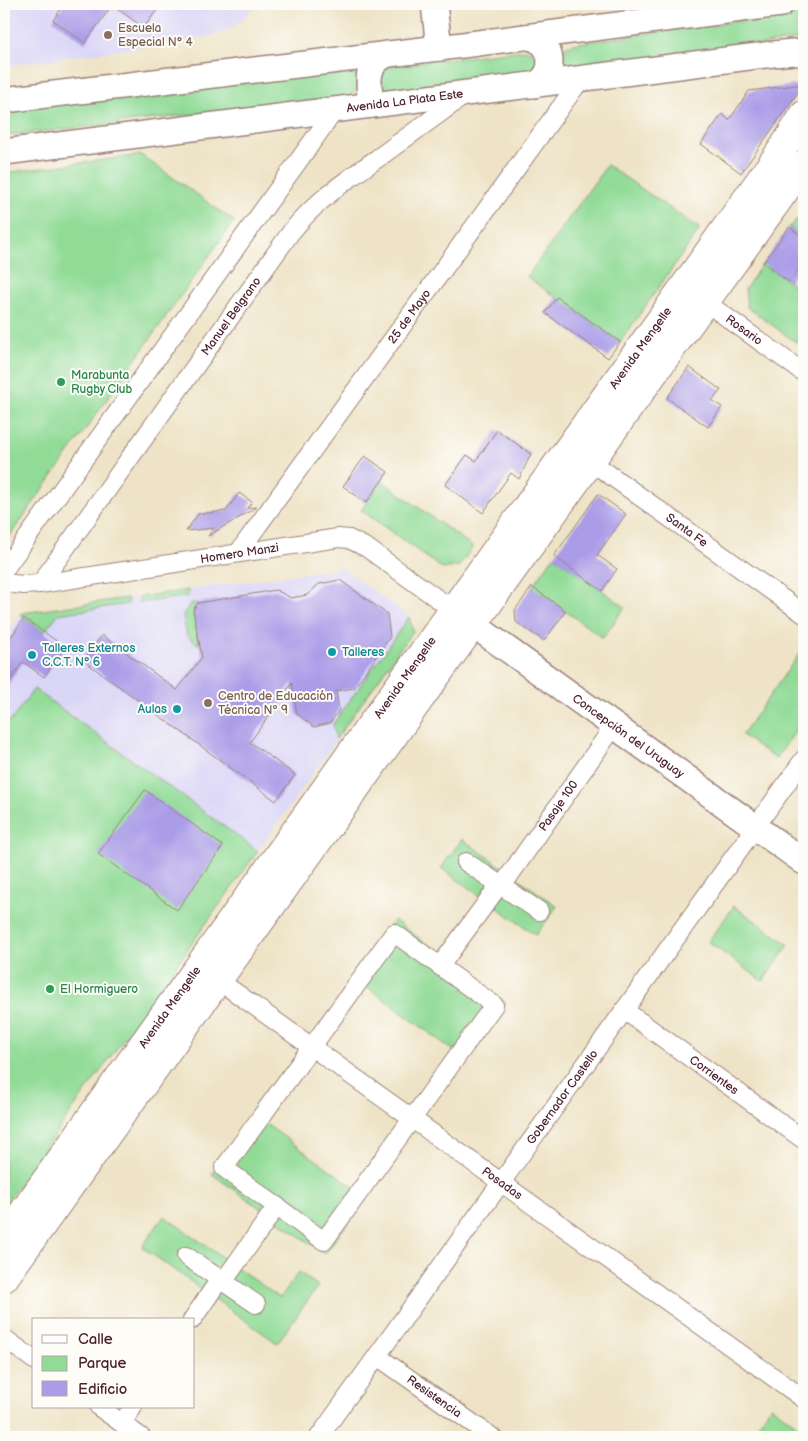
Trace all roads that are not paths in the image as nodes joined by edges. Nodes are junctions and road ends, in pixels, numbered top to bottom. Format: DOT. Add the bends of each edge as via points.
graph roads {
  1 [pos="434,4"];
  2 [pos="768,5"];
  3 [pos="528,36"];
  4 [pos="439,48"];
  5 [pos="388,54"];
  6 [pos="804,54"];
  7 [pos="581,78"];
  8 [pos="534,84"];
  9 [pos="466,93"];
  10 [pos="4,100"];
  11 [pos="371,105"];
  12 [pos="335,110"];
  13 [pos="804,115"];
  14 [pos="4,152"];
  15 [pos="804,164"];
  16 [pos="694,294"];
  17 [pos="804,373"];
  18 [pos="580,454"];
  19 [pos="238,553"];
  20 [pos="4,570"];
  21 [pos="4,582"];
  22 [pos="40,584"];
  23 [pos="804,614"];
  24 [pos="463,617"];
  25 [pos="614,726"];
  26 [pos="804,759"];
  27 [pos="756,827"];
  28 [pos="466,862"];
  29 [pos="804,862"];
  30 [pos="501,885"];
  31 [pos="540,910"];
  32 [pos="440,966"];
  33 [pos="208,973"];
  34 [pos="624,1010"];
  35 [pos="312,1047"];
  36 [pos="412,1119"];
  37 [pos="804,1140"];
  38 [pos="501,1182"];
  39 [pos="277,1206"];
  40 [pos="4,1239"];
  41 [pos="186,1256"];
  42 [pos="4,1278"];
  43 [pos="222,1281"];
  44 [pos="256,1304"];
  45 [pos="194,1318"];
  46 [pos="4,1338"];
  47 [pos="377,1356"];
  48 [pos="32,1359"];
  49 [pos="804,1399"];
  50 [pos="101,1408"];
  51 [pos="132,1408"];
  52 [pos="122,1423"];
  53 [pos="141,1437"];
  54 [pos="319,1437"];
  55 [pos="492,1437"];
  1 -- 4 [label="main road"];
  2 -- 3 [label="main road"];
  3 -- 4 [label="main road"];
  3 -- 8 [label="main road" via="542,44 550,60 546,76"];
  4 -- 5 [label="main road"];
  5 -- 10 [label="main road"];
  5 -- 11 [label="main road" via="371,69"];
  6 -- 7 [label="main road, Avenida La Plata Este" via="782,53"];
  7 -- 8 [label="main road, Avenida La Plata Este"];
  7 -- 19 [label="street, 25 de Mayo"];
  8 -- 9 [label="main road, Avenida La Plata Este"];
  9 -- 11 [label="main road, Avenida La Plata Este"];
  9 -- 22 [label="street, Manuel Belgrano" via="341,184 301,219"];
  11 -- 12 [label="main road, Avenida La Plata Este"];
  12 -- 14 [label="main road, Avenida La Plata Este"];
  12 -- 20 [label="street"];
  13 -- 16 [label="main road, Avenida Mengelle"];
  15 -- 16 [label="main road, Avenida Mengelle"];
  16 -- 17 [label="street, Rosario"];
  16 -- 18 [label="main road, Avenida Mengelle"];
  18 -- 23 [label="street, Santa Fe"];
  18 -- 24 [label="main road, Avenida Mengelle"];
  19 -- 22 [label="street, Homero Manzi"];
  19 -- 24 [label="street, Homero Manzi" via="328,539 348,539 367,548"];
  21 -- 22 [label="street, Homero Manzi"];
  24 -- 25 [label="main road, Concepción del Uruguay"];
  24 -- 33 [label="main road, Avenida Mengelle"];
  25 -- 27 [label="main road, Concepción del Uruguay"];
  25 -- 30 [label="street, Pasaje 100"];
  26 -- 27 [label="street, Gobernador Castello"];
  27 -- 29 [label="main road, Concepción del Uruguay"];
  27 -- 34 [label="street, Gobernador Castello"];
  28 -- 30 [label="street"];
  30 -- 31 [label="street"];
  30 -- 32 [label="street, Pasaje 100"];
  32 -- 35 [label="street" via="394,933"];
  32 -- 36 [label="street" via="494,1005"];
  33 -- 35 [label="street, Posadas"];
  33 -- 40 [label="main road, Avenida Mengelle"];
  33 -- 42 [label="main road, Avenida Mengelle"];
  34 -- 37 [label="street, Corrientes"];
  34 -- 38 [label="street, Gobernador Castello"];
  35 -- 36 [label="street, Posadas"];
  35 -- 39 [label="street" via="224,1168"];
  36 -- 38 [label="street, Posadas"];
  36 -- 39 [label="street" via="324,1241"];
  38 -- 47 [label="street, Gobernador Castello"];
  38 -- 49 [label="street, Posadas"];
  39 -- 43 [label="street"];
  41 -- 43 [label="street"];
  43 -- 44 [label="street"];
  43 -- 45 [label="street"];
  46 -- 48 [label="street"];
  47 -- 54 [label="street, Gobernador Castello"];
  47 -- 55 [label="street, Resistencia"];
  50 -- 52 [label="street"];
  51 -- 52 [label="street"];
  52 -- 53 [label="street"];
}
